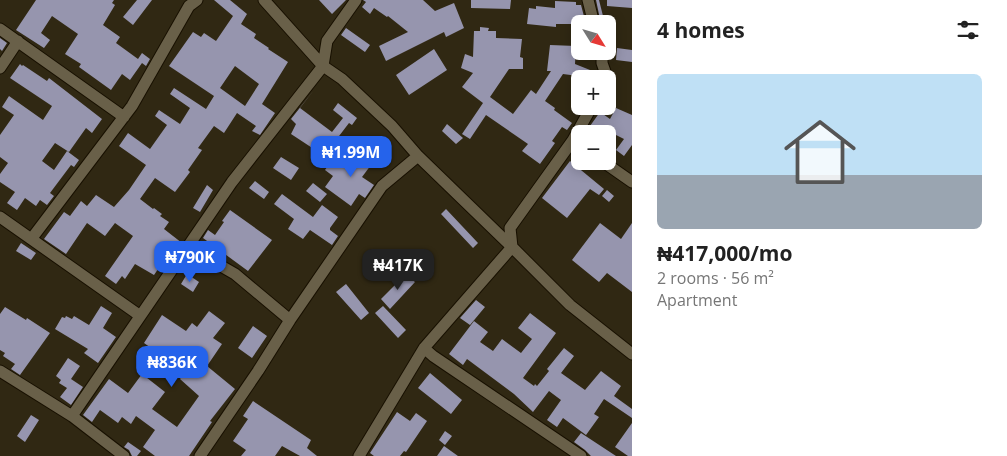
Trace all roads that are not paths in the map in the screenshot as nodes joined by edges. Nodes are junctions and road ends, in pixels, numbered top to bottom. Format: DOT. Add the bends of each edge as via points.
graph roads {
  1 [pos="264,0"];
  2 [pos="356,0"];
  3 [pos="588,0"];
  4 [pos="188,2"];
  5 [pos="592,15"];
  6 [pos="0,29"];
  7 [pos="18,42"];
  8 [pos="323,66"];
  9 [pos="0,68"];
  10 [pos="124,117"];
  11 [pos="571,149"];
  12 [pos="418,156"];
  13 [pos="615,170"];
  14 [pos="632,182"];
  15 [pos="0,217"];
  16 [pos="32,238"];
  17 [pos="188,247"];
  18 [pos="512,247"];
  19 [pos="139,315"];
  20 [pos="290,320"];
  21 [pos="424,348"];
  22 [pos="632,354"];
  23 [pos="0,370"];
  24 [pos="72,416"];
  25 [pos="124,456"];
  26 [pos="200,456"];
  27 [pos="358,456"];
  28 [pos="581,456"];
  1 -- 8 [label="street"];
  2 -- 8 [label="street" via="326,42"];
  3 -- 5 [label="street"];
  4 -- 10 [label="street"];
  6 -- 7 [label="street"];
  7 -- 9 [label="street"];
  7 -- 10 [label="street"];
  8 -- 12 [label="street" via="342,78"];
  8 -- 17 [label="street" via="232,182"];
  10 -- 16 [label="street"];
  11 -- 18 [label="street" via="510,228"];
  12 -- 18 [label="street"];
  12 -- 20 [label="street" via="382,186"];
  13 -- 14 [label="street"];
  15 -- 16 [label="street"];
  16 -- 19 [label="street"];
  17 -- 19 [label="street"];
  17 -- 20 [label="street" via="235,274"];
  18 -- 21 [label="street"];
  18 -- 22 [label="street" via="570,306"];
  19 -- 24 [label="street"];
  20 -- 26 [label="street"];
  21 -- 27 [label="street"];
  21 -- 28 [label="street"];
  23 -- 24 [label="street"];
  24 -- 25 [label="street"];
}
